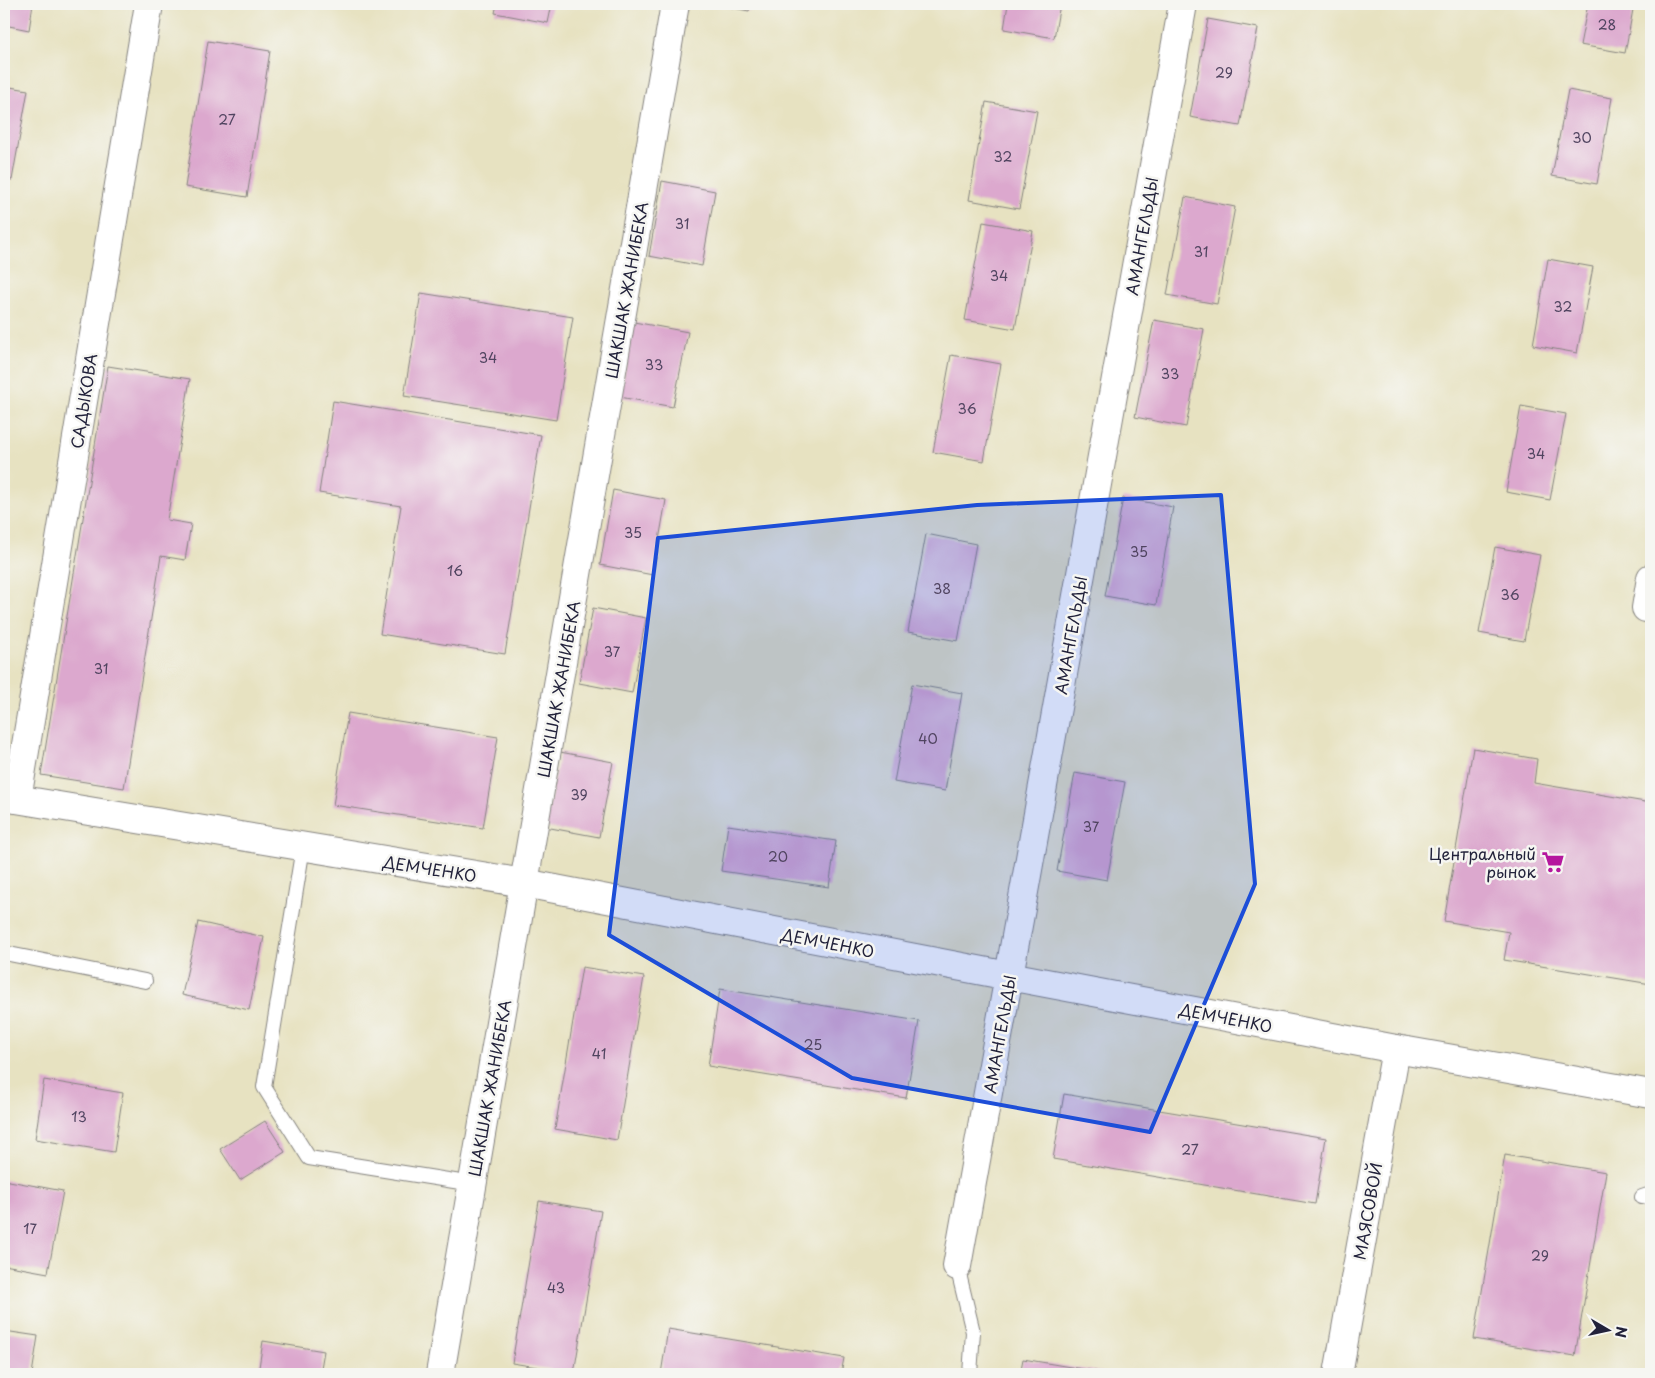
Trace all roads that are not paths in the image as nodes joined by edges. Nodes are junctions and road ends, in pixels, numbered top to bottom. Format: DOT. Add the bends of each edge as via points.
graph roads {
  1 [pos="149,4"];
  2 [pos="675,4"];
  3 [pos="1183,4"];
  4 [pos="1651,578"];
  5 [pos="1646,608"];
  6 [pos="10,798"];
  7 [pos="303,847"];
  8 [pos="524,884"];
  9 [pos="4,953"];
  10 [pos="1009,976"];
  11 [pos="144,981"];
  12 [pos="1396,1049"];
  13 [pos="1651,1094"];
  14 [pos="473,1184"];
  15 [pos="957,1266"];
  16 [pos="440,1374"];
  17 [pos="970,1374"];
  18 [pos="1338,1374"];
  1 -- 6 [label="street, САДЫКОВА"];
  2 -- 8 [label="street, ШАКШАК ЖАНИБЕКА"];
  3 -- 10 [label="street, АМАНГЕЛЬДЫ"];
  4 -- 5 [label="street"];
  6 -- 7 [label="street, ДЕМЧЕНКО"];
  7 -- 8 [label="street, ДЕМЧЕНКО"];
  7 -- 14 [label="lane" via="264,1087 309,1158"];
  8 -- 10 [label="street, ДЕМЧЕНКО"];
  8 -- 14 [label="street, ШАКШАК ЖАНИБЕКА"];
  9 -- 11 [label="lane"];
  10 -- 12 [label="street, ДЕМЧЕНКО"];
  10 -- 15 [label="street, АМАНГЕЛЬДЫ"];
  12 -- 13 [label="street, ДЕМЧЕНКО"];
  12 -- 18 [label="street, МАЯСОВОЙ"];
  14 -- 16 [label="street, ШАКШАК ЖАНИБЕКА"];
  15 -- 17 [label="lane" via="972,1332"];
}
